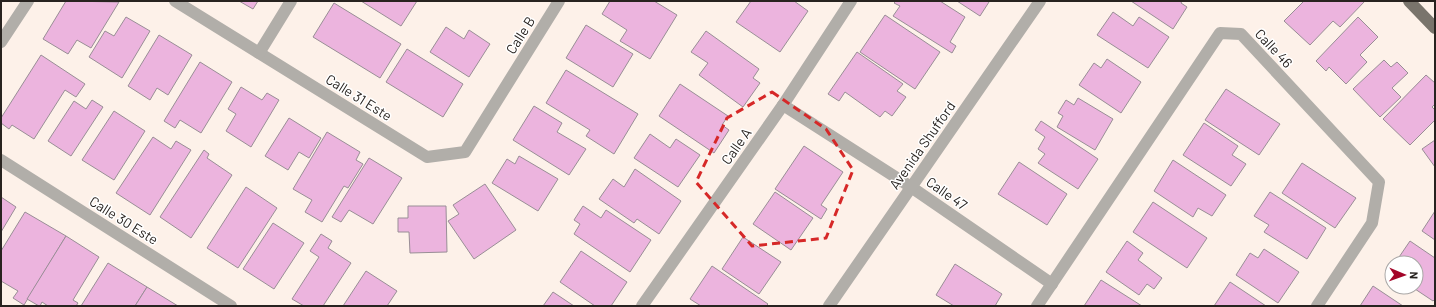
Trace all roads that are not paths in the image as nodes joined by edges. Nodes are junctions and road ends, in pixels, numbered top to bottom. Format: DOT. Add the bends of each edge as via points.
graph roads {
  1 [pos="28,1"];
  2 [pos="175,1"];
  3 [pos="291,1"];
  4 [pos="559,1"];
  5 [pos="851,1"];
  6 [pos="1040,1"];
  7 [pos="1409,1"];
  8 [pos="1435,28"];
  9 [pos="1,42"];
  10 [pos="259,53"];
  11 [pos="507,84"];
  12 [pos="783,105"];
  13 [pos="1,160"];
  14 [pos="911,187"];
  15 [pos="1052,284"];
  16 [pos="231,306"];
  17 [pos="642,306"];
  18 [pos="829,306"];
  19 [pos="1037,306"];
  20 [pos="1317,306"];
  1 -- 9 [label="street"];
  2 -- 10 [label="street, Calle 31 Este"];
  3 -- 10 [label="street"];
  4 -- 11 [label="street, Calle B"];
  5 -- 12 [label="street, Calle A"];
  6 -- 14 [label="street, Avenida Shufford"];
  7 -- 8 [label="main road"];
  10 -- 11 [label="street, Calle 31 Este" via="427,157 465,152"];
  12 -- 14 [label="street, Calle 47"];
  12 -- 17 [label="street, Calle A"];
  13 -- 16 [label="street, Calle 30 Este"];
  14 -- 15 [label="street, Calle 47"];
  14 -- 18 [label="street, Avenida Shufford"];
  15 -- 19 [label="street, Calle 46"];
  15 -- 20 [label="street, Calle 46" via="1220,33 1240,34 1379,182 1372,223"];
}
